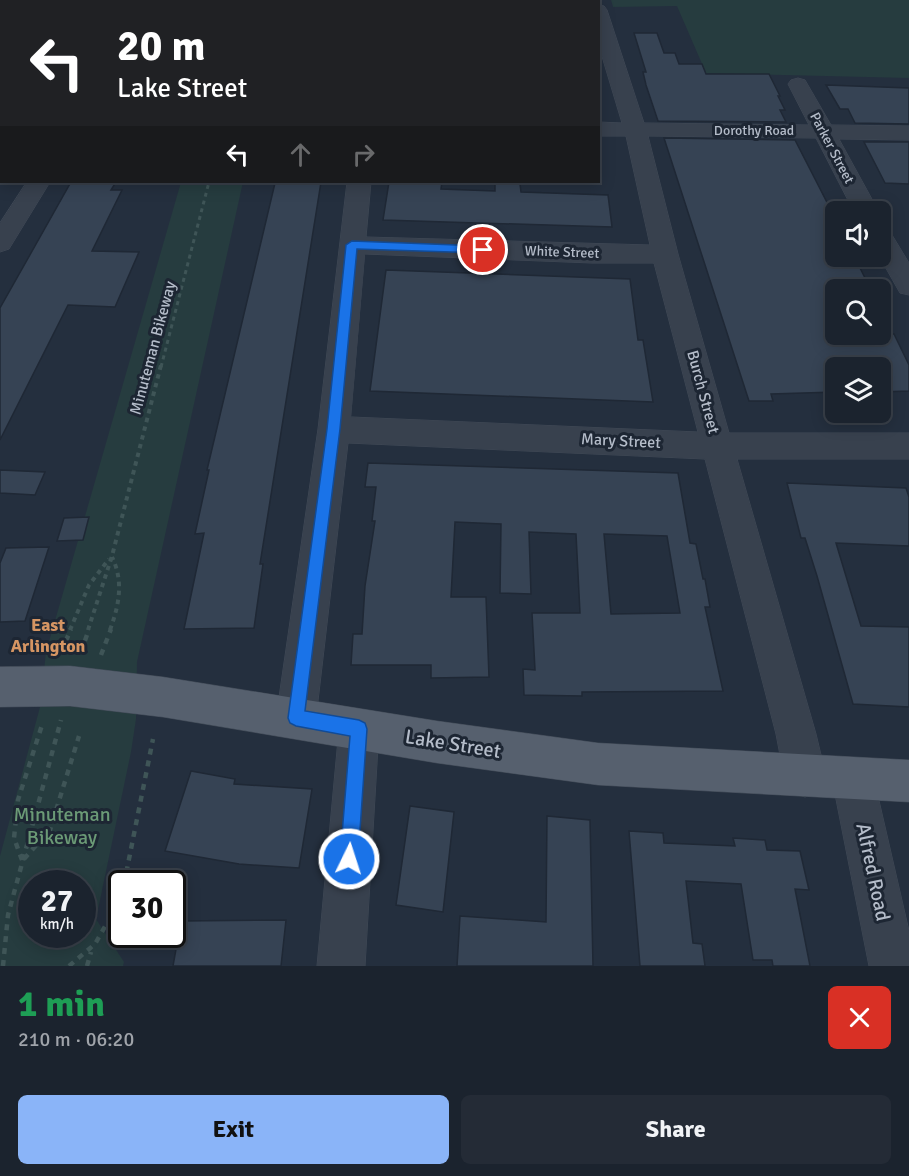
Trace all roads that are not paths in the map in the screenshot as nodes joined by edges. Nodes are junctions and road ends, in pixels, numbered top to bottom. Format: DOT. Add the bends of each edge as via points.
graph roads {
  1 [pos="601,26"];
  2 [pos="798,84"];
  3 [pos="600,129"];
  4 [pos="635,129"];
  5 [pos="823,130"];
  6 [pos="909,133"];
  7 [pos="37,183"];
  8 [pos="359,183"];
  9 [pos="861,201"];
  10 [pos="0,243"];
  11 [pos="352,245"];
  12 [pos="891,252"];
  13 [pos="665,254"];
  14 [pos="905,272"];
  15 [pos="334,429"];
  16 [pos="718,446"];
  17 [pos="909,446"];
  18 [pos="0,687"];
  19 [pos="296,718"];
  20 [pos="359,729"];
  21 [pos="805,776"];
  22 [pos="853,778"];
  23 [pos="909,781"];
  24 [pos="341,966"];
  25 [pos="893,966"];
  1 -- 4 [label="street, Burch Street"];
  2 -- 5 [label="street, Parker Street"];
  3 -- 4 [label="street, Dorothy Road"];
  4 -- 5 [label="street, Dorothy Road"];
  4 -- 13 [label="street, Burch Street"];
  5 -- 6 [label="street, Dorothy Road"];
  5 -- 9 [label="street, Parker Street"];
  7 -- 10 [label="street"];
  8 -- 11 [label="street"];
  11 -- 13 [label="street, White Street"];
  11 -- 15 [label="street"];
  12 -- 14 [label="street"];
  13 -- 16 [label="street, Burch Street"];
  15 -- 16 [label="street, Mary Street"];
  15 -- 19 [label="street"];
  16 -- 17 [label="street, Mary Street"];
  16 -- 21 [label="street, Burch Street"];
  18 -- 19 [label="main road, Lake Street" via="70,686"];
  19 -- 20 [label="main road, Lake Street"];
  20 -- 21 [label="main road, Lake Street" via="598,764"];
  20 -- 24 [label="street"];
  21 -- 22 [label="main road, Lake Street"];
  22 -- 23 [label="main road, Lake Street"];
  22 -- 25 [label="street, Alfred Road"];
}
